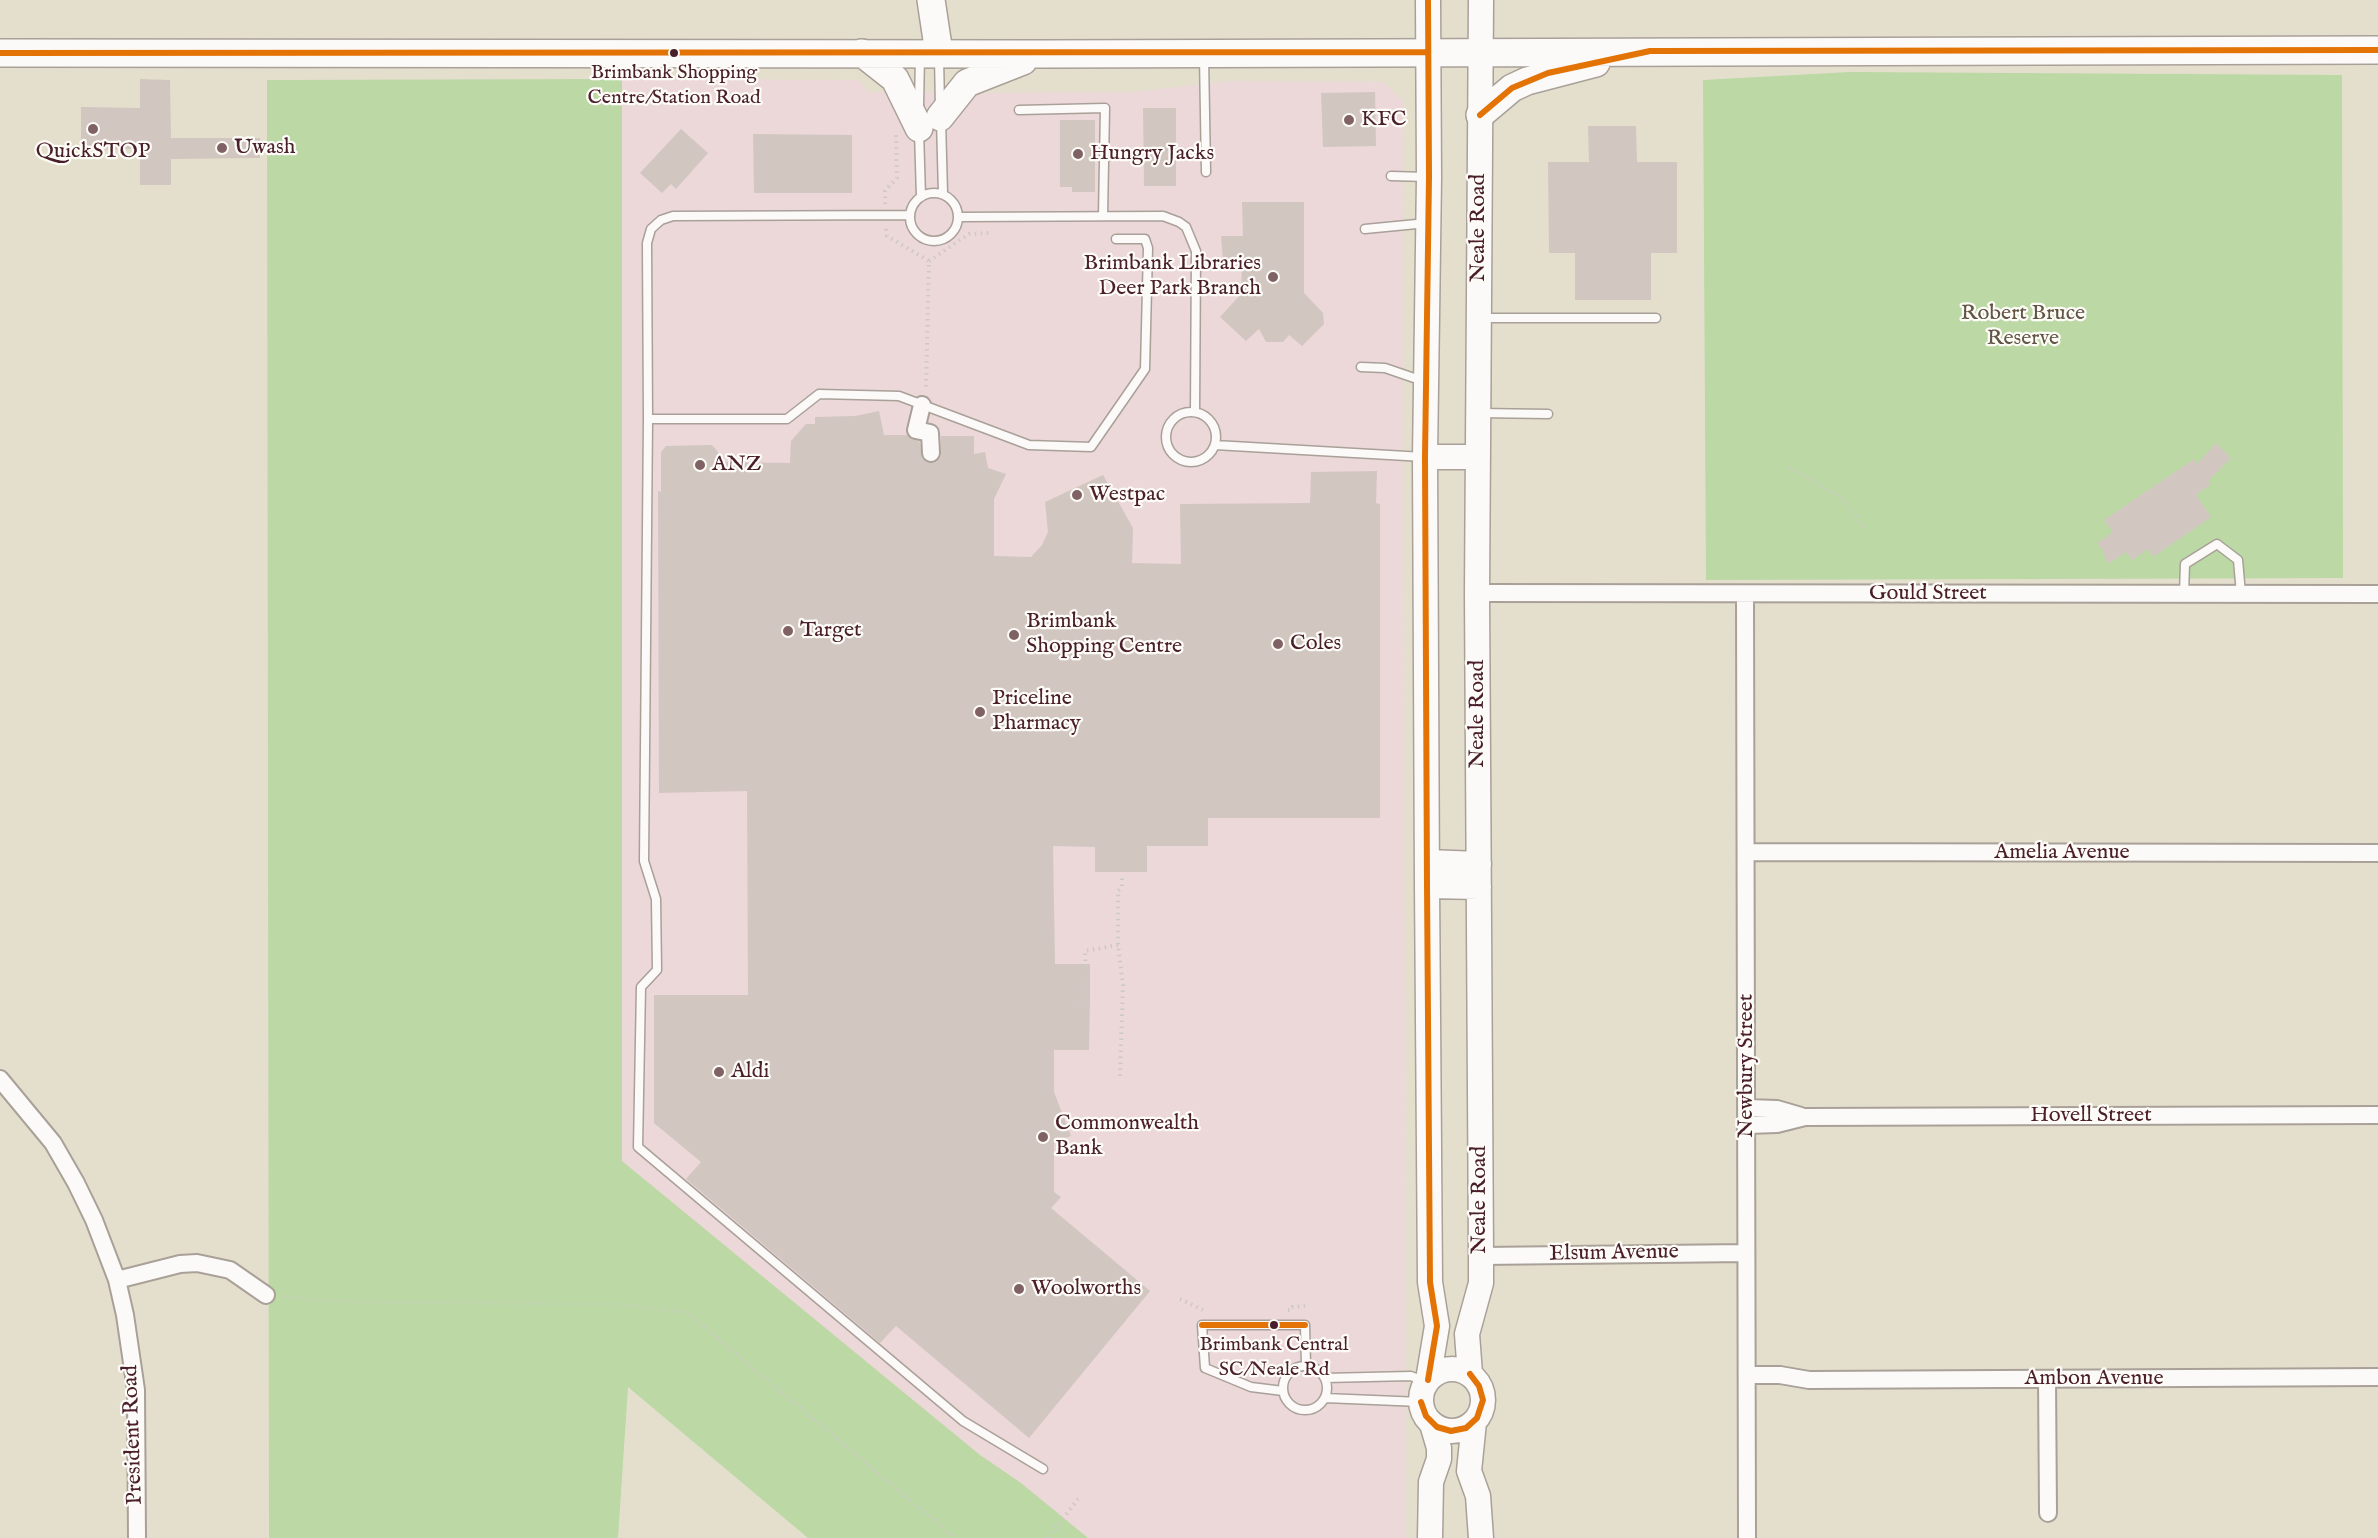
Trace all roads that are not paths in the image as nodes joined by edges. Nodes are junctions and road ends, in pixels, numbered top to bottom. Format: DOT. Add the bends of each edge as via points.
graph roads {
  1 [pos="929,0"];
  2 [pos="1428,0"];
  3 [pos="1481,0"];
  4 [pos="2378,50"];
  5 [pos="1480,51"];
  6 [pos="1650,51"];
  7 [pos="1204,52"];
  8 [pos="1428,52"];
  9 [pos="0,53"];
  10 [pos="862,53"];
  11 [pos="929,53"];
  12 [pos="1044,54"];
  13 [pos="1019,110"];
  14 [pos="1480,115"];
  15 [pos="918,126"];
  16 [pos="1206,172"];
  17 [pos="1391,176"];
  18 [pos="1429,177"];
  19 [pos="943,194"];
  20 [pos="921,197"];
  21 [pos="910,215"];
  22 [pos="1103,216"];
  23 [pos="958,217"];
  24 [pos="1428,223"];
  25 [pos="1365,229"];
  26 [pos="1116,239"];
  27 [pos="1478,318"];
  28 [pos="1656,318"];
  29 [pos="1361,367"];
  30 [pos="1426,382"];
  31 [pos="922,405"];
  32 [pos="1195,412"];
  33 [pos="1478,413"];
  34 [pos="1548,414"];
  35 [pos="648,419"];
  36 [pos="1215,445"];
  37 [pos="931,453"];
  38 [pos="1425,457"];
  39 [pos="1478,457"];
  40 [pos="1477,593"];
  41 [pos="2184,594"];
  42 [pos="2241,594"];
  43 [pos="2378,594"];
  44 [pos="1745,595"];
  45 [pos="1747,852"];
  46 [pos="2378,854"];
  47 [pos="1427,874"];
  48 [pos="1479,876"];
  49 [pos="0,1079"];
  50 [pos="2378,1115"];
  51 [pos="1748,1116"];
  52 [pos="1746,1253"];
  53 [pos="1481,1256"];
  54 [pos="117,1280"];
  55 [pos="266,1294"];
  56 [pos="1306,1365"];
  57 [pos="1470,1374"];
  58 [pos="2378,1377"];
  59 [pos="1325,1378"];
  60 [pos="2047,1379"];
  61 [pos="1746,1380"];
  62 [pos="1425,1388"];
  63 [pos="1283,1391"];
  64 [pos="1325,1398"];
  65 [pos="1474,1422"];
  66 [pos="1432,1424"];
  67 [pos="1043,1469"];
  68 [pos="2048,1513"];
  69 [pos="137,1538"];
  70 [pos="1430,1538"];
  71 [pos="1481,1538"];
  72 [pos="1747,1538"];
  1 -- 11 [label="main road"];
  2 -- 8 [label="street"];
  3 -- 5 [label="street, Neale Road"];
  4 -- 6 [label="main road"];
  5 -- 6 [label="main road"];
  5 -- 8 [label="main road"];
  5 -- 14 [label="street, Neale Road"];
  6 -- 14 [label="main road" via="1548,73 1512,88"];
  7 -- 8 [label="main road"];
  7 -- 12 [label="main road"];
  7 -- 16 [label="lane"];
  8 -- 18 [label="street"];
  9 -- 10 [label="main road"];
  10 -- 11 [label="main road"];
  10 -- 15 [label="main road" via="895,79"];
  11 -- 12 [label="main road"];
  11 -- 15 [label="lane"];
  11 -- 15 [label="lane"];
  12 -- 15 [label="main road" via="967,82"];
  13 -- 22 [label="lane" via="1105,108"];
  14 -- 27 [label="street, Neale Road"];
  15 -- 19 [label="lane"];
  15 -- 20 [label="lane"];
  17 -- 18 [label="lane"];
  18 -- 24 [label="street"];
  19 -- 20 [label="lane" via="935,192"];
  19 -- 23 [label="lane" via="954,203"];
  20 -- 21 [label="lane"];
  21 -- 23 [label="lane" via="920,236 934,241 954,231"];
  21 -- 35 [label="lane" via="673,216 661,220 651,229 647,243"];
  22 -- 23 [label="lane"];
  22 -- 32 [label="lane" via="1163,216 1179,222 1191,238 1196,263"];
  24 -- 25 [label="lane"];
  24 -- 30 [label="street"];
  26 -- 31 [label="lane" via="1145,239 1148,248 1145,369 1091,447 1029,445"];
  27 -- 28 [label="lane"];
  27 -- 33 [label="street, Neale Road"];
  29 -- 30 [label="lane" via="1385,368"];
  30 -- 38 [label="street"];
  31 -- 35 [label="lane" via="899,396 819,394 787,419"];
  31 -- 37 [label="street" via="916,430 930,433"];
  32 -- 36 [label="lane" via="1210,420"];
  32 -- 36 [label="lane" via="1180,415 1169,426 1170,450 1190,462 1205,458"];
  33 -- 34 [label="lane"];
  33 -- 39 [label="street, Neale Road"];
  35 -- 67 [label="lane" via="644,861 656,899 657,970 641,987 638,1147 963,1421"];
  36 -- 38 [label="lane"];
  38 -- 39 [label="street"];
  38 -- 47 [label="street"];
  39 -- 40 [label="street, Neale Road"];
  40 -- 44 [label="street, Gould Street"];
  40 -- 48 [label="street, Neale Road"];
  41 -- 42 [label="street, Gould Street"];
  41 -- 42 [label="lane" via="2185,564 2217,544 2238,560"];
  41 -- 44 [label="street, Gould Street"];
  42 -- 43 [label="street, Gould Street"];
  44 -- 45 [label="street, Newbury Street"];
  45 -- 46 [label="street, Amelia Avenue"];
  45 -- 51 [label="street, Newbury Street"];
  47 -- 48 [label="street"];
  47 -- 62 [label="street" via="1430,1272 1437,1326"];
  48 -- 53 [label="street, Neale Road"];
  49 -- 54 [label="street, President Road" via="53,1143 94,1220"];
  50 -- 51 [label="street, Hovell Street" via="1805,1117 1777,1124"];
  51 -- 52 [label="street, Newbury Street"];
  52 -- 53 [label="street, Elsum Avenue"];
  52 -- 61 [label="street, Newbury Street"];
  53 -- 57 [label="street, Neale Road" via="1481,1283 1467,1334"];
  54 -- 55 [label="street" via="197,1263 230,1270"];
  54 -- 69 [label="street, President Road" via="136,1390"];
  56 -- 59 [label="lane" via="1319,1370"];
  56 -- 63 [label="lane" via="1288,1373"];
  56 -- 63 [label="lane" via="1305,1325 1202,1325 1205,1368 1241,1384"];
  57 -- 62 [label="street" via="1448,1369 1439,1372"];
  57 -- 65 [label="street" via="1483,1395"];
  58 -- 60 [label="street, Ambon Avenue"];
  59 -- 62 [label="lane" via="1411,1376"];
  59 -- 64 [label="lane"];
  60 -- 61 [label="street, Ambon Avenue" via="1809,1380 1780,1385"];
  60 -- 68 [label="street"];
  61 -- 72 [label="street, Newbury Street"];
  62 -- 64 [label="lane"];
  62 -- 66 [label="street" via="1423,1412"];
  63 -- 64 [label="lane" via="1289,1403 1301,1410 1315,1408"];
  65 -- 66 [label="street" via="1456,1431"];
  65 -- 71 [label="street" via="1468,1471 1478,1496"];
  66 -- 70 [label="street" via="1439,1459 1431,1482"];
}
